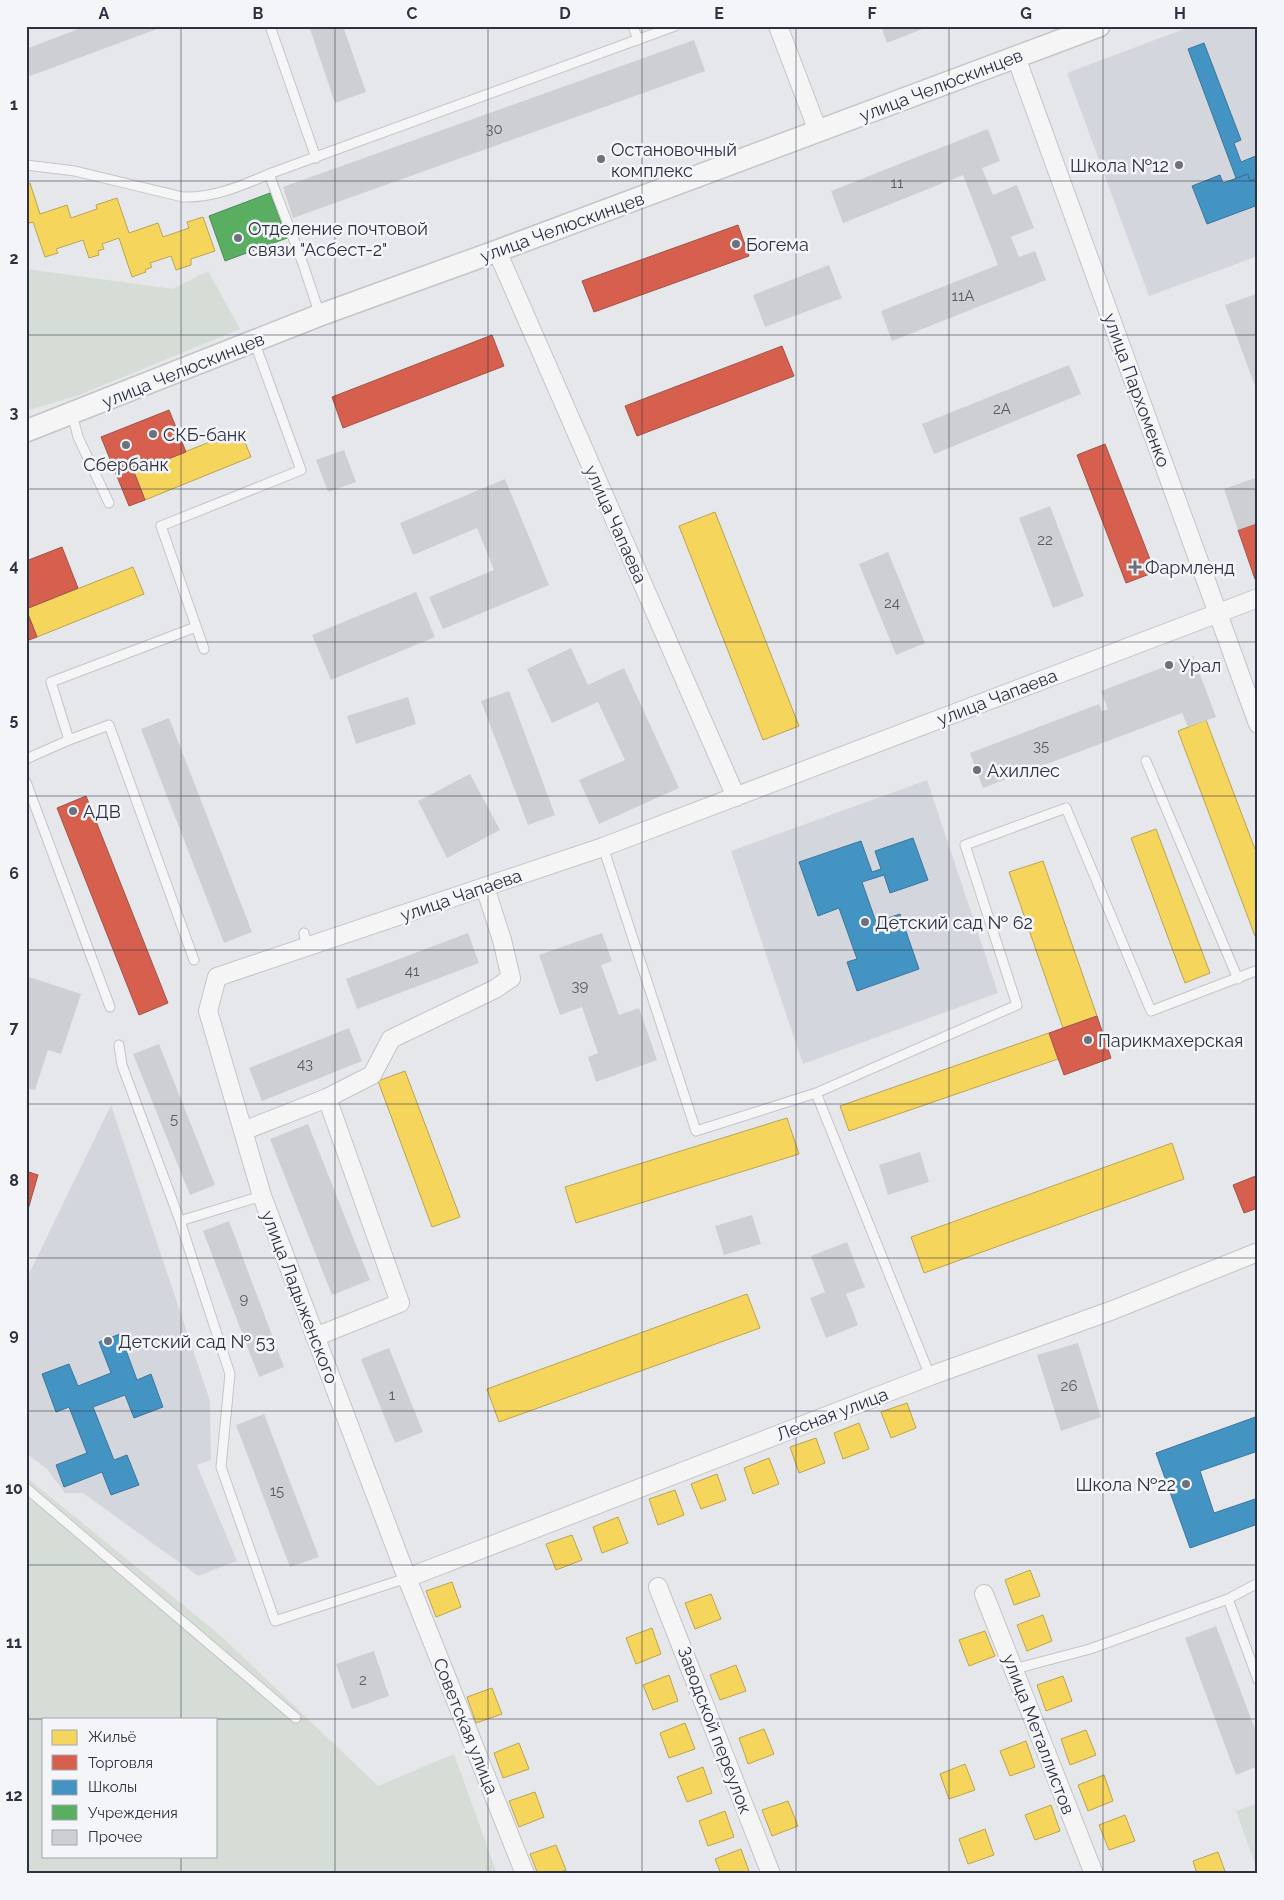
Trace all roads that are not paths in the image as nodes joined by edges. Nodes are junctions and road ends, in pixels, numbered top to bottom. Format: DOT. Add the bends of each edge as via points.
graph roads {
  1 [pos="270,26"];
  2 [pos="633,26"];
  3 [pos="675,26"];
  4 [pos="778,26"];
  5 [pos="1099,26"];
  6 [pos="638,40"];
  7 [pos="1016,57"];
  8 [pos="818,131"];
  9 [pos="316,158"];
  10 [pos="26,165"];
  11 [pos="270,174"];
  12 [pos="497,251"];
  13 [pos="320,315"];
  14 [pos="254,341"];
  15 [pos="72,414"];
  16 [pos="26,431"];
  17 [pos="109,503"];
  18 [pos="1258,598"];
  19 [pos="1218,613"];
  20 [pos="196,627"];
  21 [pos="204,650"];
  22 [pos="1258,724"];
  23 [pos="69,740"];
  24 [pos="26,759"];
  25 [pos="1146,761"];
  26 [pos="26,782"];
  27 [pos="736,796"];
  28 [pos="604,846"];
  29 [pos="485,887"];
  30 [pos="194,960"];
  31 [pos="1258,970"];
  32 [pos="1238,979"];
  33 [pos="110,1007"];
  34 [pos="208,1011"];
  35 [pos="119,1045"];
  36 [pos="816,1093"];
  37 [pos="327,1098"];
  38 [pos="243,1131"];
  39 [pos="262,1196"];
  40 [pos="180,1221"];
  41 [pos="1258,1252"];
  42 [pos="315,1337"];
  43 [pos="930,1376"];
  44 [pos="26,1488"];
  45 [pos="408,1578"];
  46 [pos="1258,1583"];
  47 [pos="658,1586"];
  48 [pos="984,1594"];
  49 [pos="1228,1599"];
  50 [pos="1014,1669"];
  51 [pos="1258,1680"];
  52 [pos="296,1718"];
  53 [pos="525,1874"];
  54 [pos="771,1874"];
  55 [pos="1094,1874"];
  1 -- 9 [label="lane"];
  2 -- 6 [label="lane"];
  3 -- 6 [label="lane"];
  4 -- 8 [label="street"];
  5 -- 7 [label="street, улица Челюскинцев"];
  6 -- 9 [label="lane"];
  7 -- 8 [label="street, улица Челюскинцев"];
  7 -- 19 [label="street, улица Пархоменко"];
  8 -- 12 [label="street, улица Челюскинцев"];
  9 -- 11 [label="lane"];
  10 -- 11 [label="lane" via="75,171 183,197 223,193"];
  11 -- 13 [label="lane"];
  12 -- 13 [label="street, улица Челюскинцев"];
  12 -- 27 [label="street, улица Чапаева"];
  13 -- 14 [label="street, улица Челюскинцев"];
  14 -- 15 [label="street, улица Челюскинцев"];
  14 -- 20 [label="lane" via="301,470 161,526"];
  15 -- 16 [label="street, улица Челюскинцев"];
  15 -- 17 [label="lane" via="78,436"];
  18 -- 19 [label="street, улица Чапаева"];
  19 -- 22 [label="street, улица Пархоменко"];
  19 -- 27 [label="street, улица Чапаева"];
  20 -- 21 [label="lane"];
  20 -- 23 [label="lane" via="52,682"];
  23 -- 24 [label="lane"];
  23 -- 30 [label="lane" via="109,726"];
  25 -- 32 [label="lane"];
  26 -- 33 [label="lane"];
  27 -- 28 [label="street, улица Чапаева"];
  28 -- 29 [label="street, улица Чапаева"];
  28 -- 36 [label="lane" via="696,1131"];
  29 -- 34 [label="street, улица Чапаева" via="307,940 216,977"];
  29 -- 37 [label="street" via="511,978 495,990 391,1039 372,1075"];
  31 -- 32 [label="lane"];
  32 -- 36 [label="lane" via="1152,1011 1066,808 965,846 1017,1005"];
  34 -- 38 [label="street, улица Ладыженского"];
  35 -- 40 [label="lane" via="122,1065"];
  36 -- 43 [label="lane"];
  37 -- 38 [label="street"];
  37 -- 42 [label="street" via="400,1303"];
  38 -- 39 [label="street, улица Ладыженского"];
  39 -- 40 [label="lane"];
  39 -- 42 [label="street, улица Ладыженского"];
  40 -- 45 [label="lane" via="230,1374 220,1467 275,1621"];
  41 -- 43 [label="street, Лесная улица" via="1113,1310"];
  42 -- 45 [label="street, улица Ладыженского"];
  43 -- 45 [label="street, Лесная улица"];
  44 -- 52 [label="lane"];
  45 -- 53 [label="street, Советская улица"];
  46 -- 49 [label="lane"];
  47 -- 54 [label="street, Заводской переулок"];
  48 -- 50 [label="street, улица Металлистов"];
  49 -- 50 [label="lane" via="1090,1649"];
  49 -- 51 [label="lane"];
  50 -- 55 [label="street, улица Металлистов"];
}
